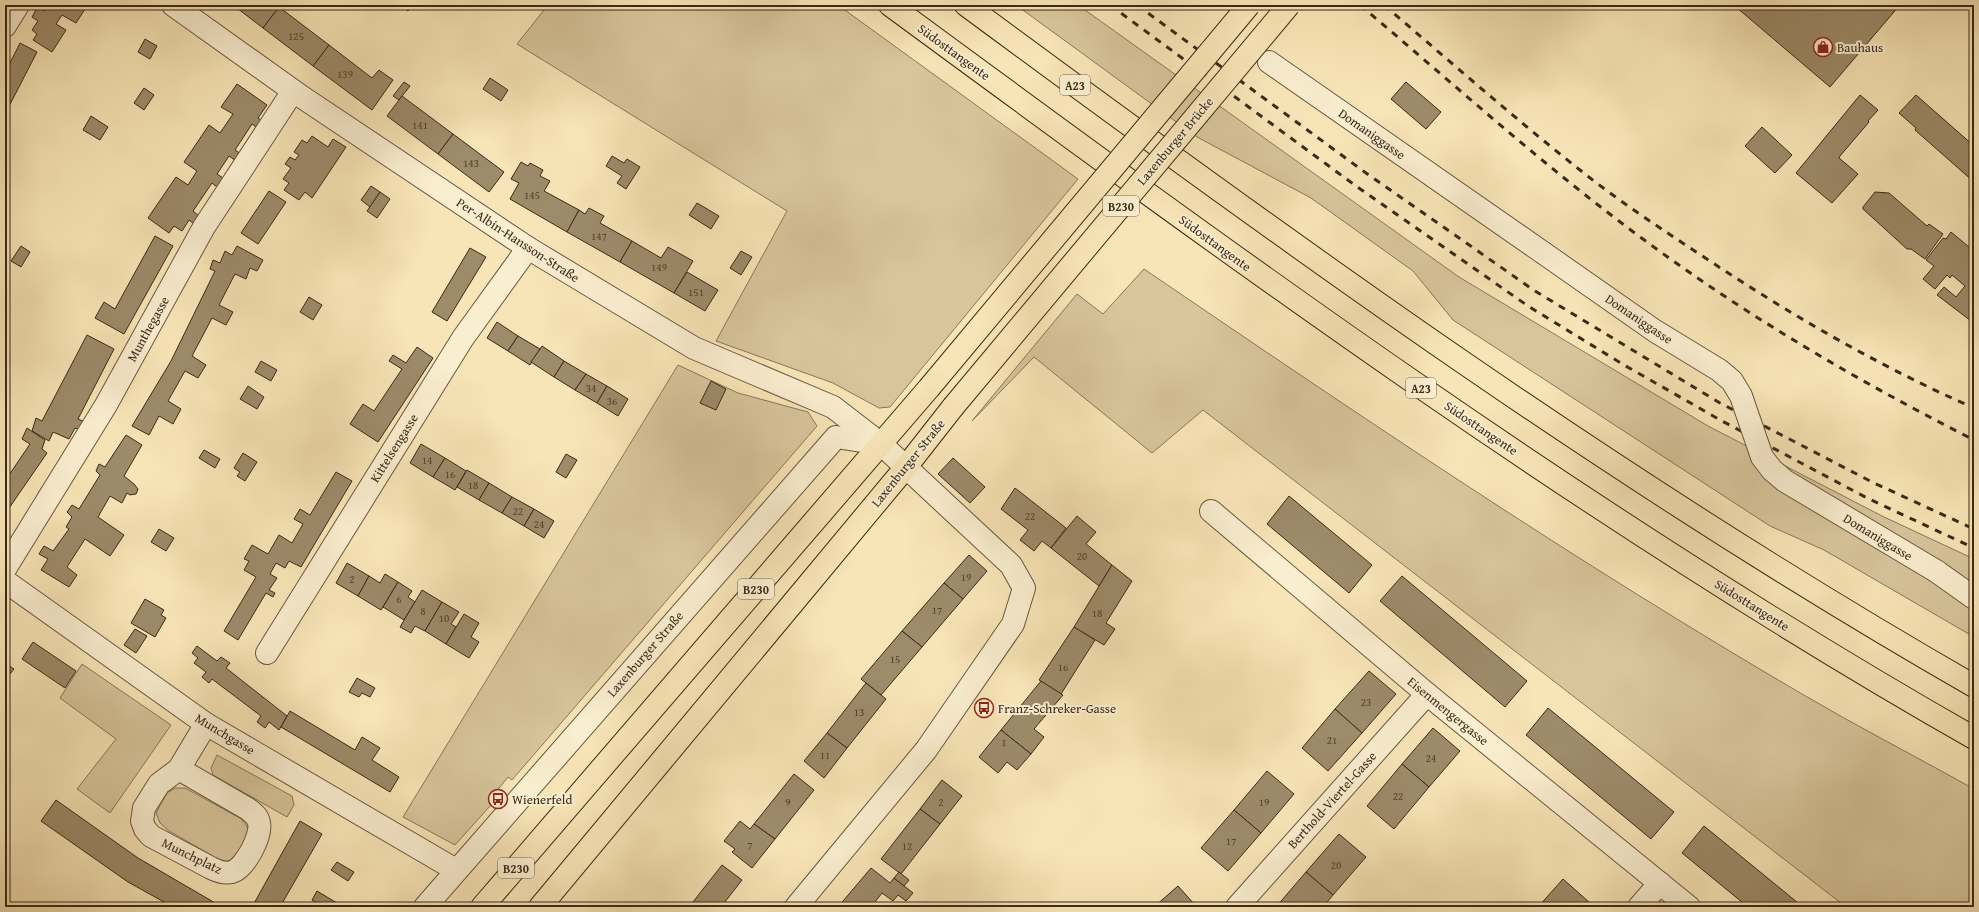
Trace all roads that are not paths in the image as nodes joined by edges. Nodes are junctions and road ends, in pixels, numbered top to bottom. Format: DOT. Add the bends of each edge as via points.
graph roads {
  1 [pos="18,5"];
  2 [pos="173,5"];
  3 [pos="890,5"];
  4 [pos="966,5"];
  5 [pos="1249,5"];
  6 [pos="1289,5"];
  7 [pos="5,26"];
  8 [pos="1269,62"];
  9 [pos="293,91"];
  10 [pos="528,248"];
  11 [pos="953,407"];
  12 [pos="881,444"];
  13 [pos="906,467"];
  14 [pos="1211,511"];
  15 [pos="5,569"];
  16 [pos="5,581"];
  17 [pos="1974,598"];
  18 [pos="267,653"];
  19 [pos="1974,686"];
  20 [pos="1427,694"];
  21 [pos="206,724"];
  22 [pos="1974,738"];
  23 [pos="179,769"];
  24 [pos="456,870"];
  25 [pos="1660,883"];
  26 [pos="425,907"];
  27 [pos="482,907"];
  28 [pos="540,907"];
  29 [pos="796,907"];
  30 [pos="1237,907"];
  31 [pos="1639,907"];
  32 [pos="1689,907"];
  1 -- 7 [label="street"];
  2 -- 9 [label="street, Per-Albin-Hansson-Straße"];
  3 -- 22 [label="main road, Südosttangente / A23" via="1295,301 1486,432 1667,552"];
  4 -- 19 [label="main road, A23" via="1313,259 1510,395 1690,513"];
  5 -- 12 [label="main road, B230, bridge"];
  6 -- 11 [label="main road, Laxenburger Brücke / B230, bridge"];
  8 -- 17 [label="street, Domaniggasse, bridge" via="1655,331 1719,370 1732,381 1741,396 1762,457 1772,470 1785,481 1936,572"];
  9 -- 10 [label="street, Per-Albin-Hansson-Straße"];
  9 -- 15 [label="street, Munthegasse" via="204,227 106,405"];
  10 -- 12 [label="street, Per-Albin-Hansson-Straße" via="694,348 833,407"];
  10 -- 18 [label="street, Kittelsengasse" via="463,338"];
  11 -- 13 [label="main road, Laxenburger Straße / B230"];
  12 -- 13 [label="street"];
  12 -- 24 [label="street, Laxenburger Straße" via="836,437"];
  12 -- 27 [label="main road, B230"];
  13 -- 28 [label="main road, Laxenburger Straße / B230"];
  13 -- 29 [label="street" via="1010,565 1024,588 1013,624 926,750"];
  14 -- 20 [label="street, Eisenmengergasse"];
  16 -- 21 [label="street, Munchgasse"];
  20 -- 25 [label="street, Eisenmengergasse"];
  20 -- 30 [label="street, Berthold-Viertel-Gasse"];
  21 -- 23 [label="street, Munchplatz"];
  21 -- 24 [label="street, Munchgasse"];
  23 -- 23 [label="street, Munchplatz" via="159,784 144,808 142,821 145,829 151,836 216,870 231,872 239,869 258,837 259,821 255,814"];
  24 -- 26 [label="street, Laxenburger Straße"];
  25 -- 31 [label="street"];
  25 -- 32 [label="street, Eisenmengergasse"];
}
